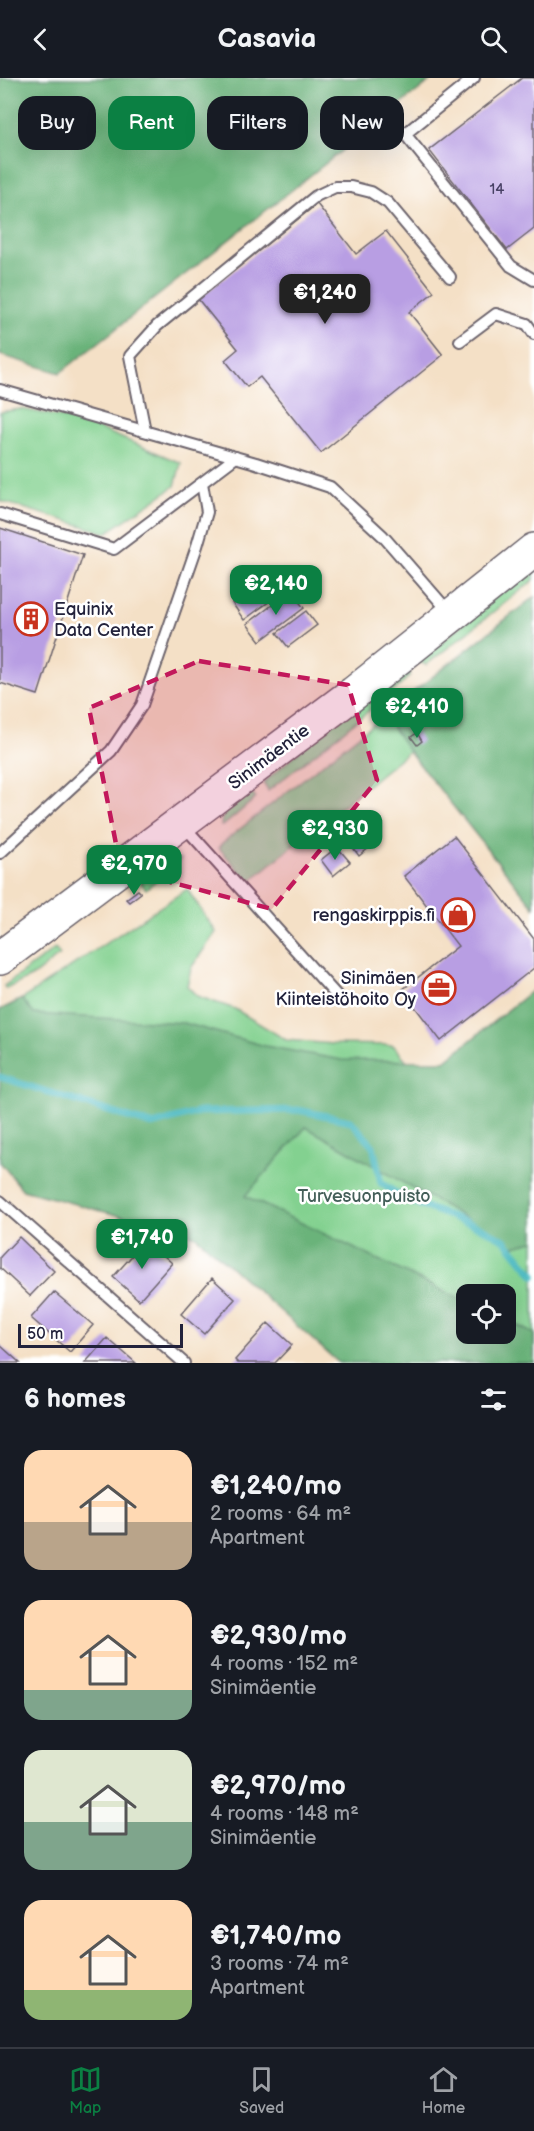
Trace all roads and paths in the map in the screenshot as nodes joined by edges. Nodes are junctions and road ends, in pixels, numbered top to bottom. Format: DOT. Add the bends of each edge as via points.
graph roads {
  1 [pos="474,78"];
  2 [pos="450,277"];
  3 [pos="534,280"];
  4 [pos="534,334"];
  5 [pos="460,341"];
  6 [pos="0,390"];
  7 [pos="145,431"];
  8 [pos="236,458"];
  9 [pos="202,483"];
  10 [pos="0,514"];
  11 [pos="534,550"];
  12 [pos="453,615"];
  13 [pos="181,822"];
  14 [pos="0,853"];
  15 [pos="0,958"];
  16 [pos="336,996"];
  17 [pos="0,1201"];
  18 [pos="183,1363"];
  1 -- 3 [label="lane" via="405,134 511,266"];
  2 -- 7 [label="lane" via="380,197 351,187 335,187 316,196 157,326 130,356"];
  4 -- 5 [label="lane" via="527,324 496,314"];
  6 -- 7 [label="lane"];
  7 -- 8 [label="lane"];
  8 -- 9 [label="lane"];
  8 -- 12 [label="lane" via="330,487 383,536"];
  9 -- 10 [label="lane" via="114,549"];
  9 -- 14 [label="lane" via="207,512 142,705 111,750"];
  11 -- 12 [label="main road, Sinimäentie"];
  12 -- 13 [label="main road, Sinimäentie"];
  13 -- 15 [label="main road, Sinimäentie"];
  13 -- 16 [label="lane"];
  17 -- 18 [label="lane"];
}
